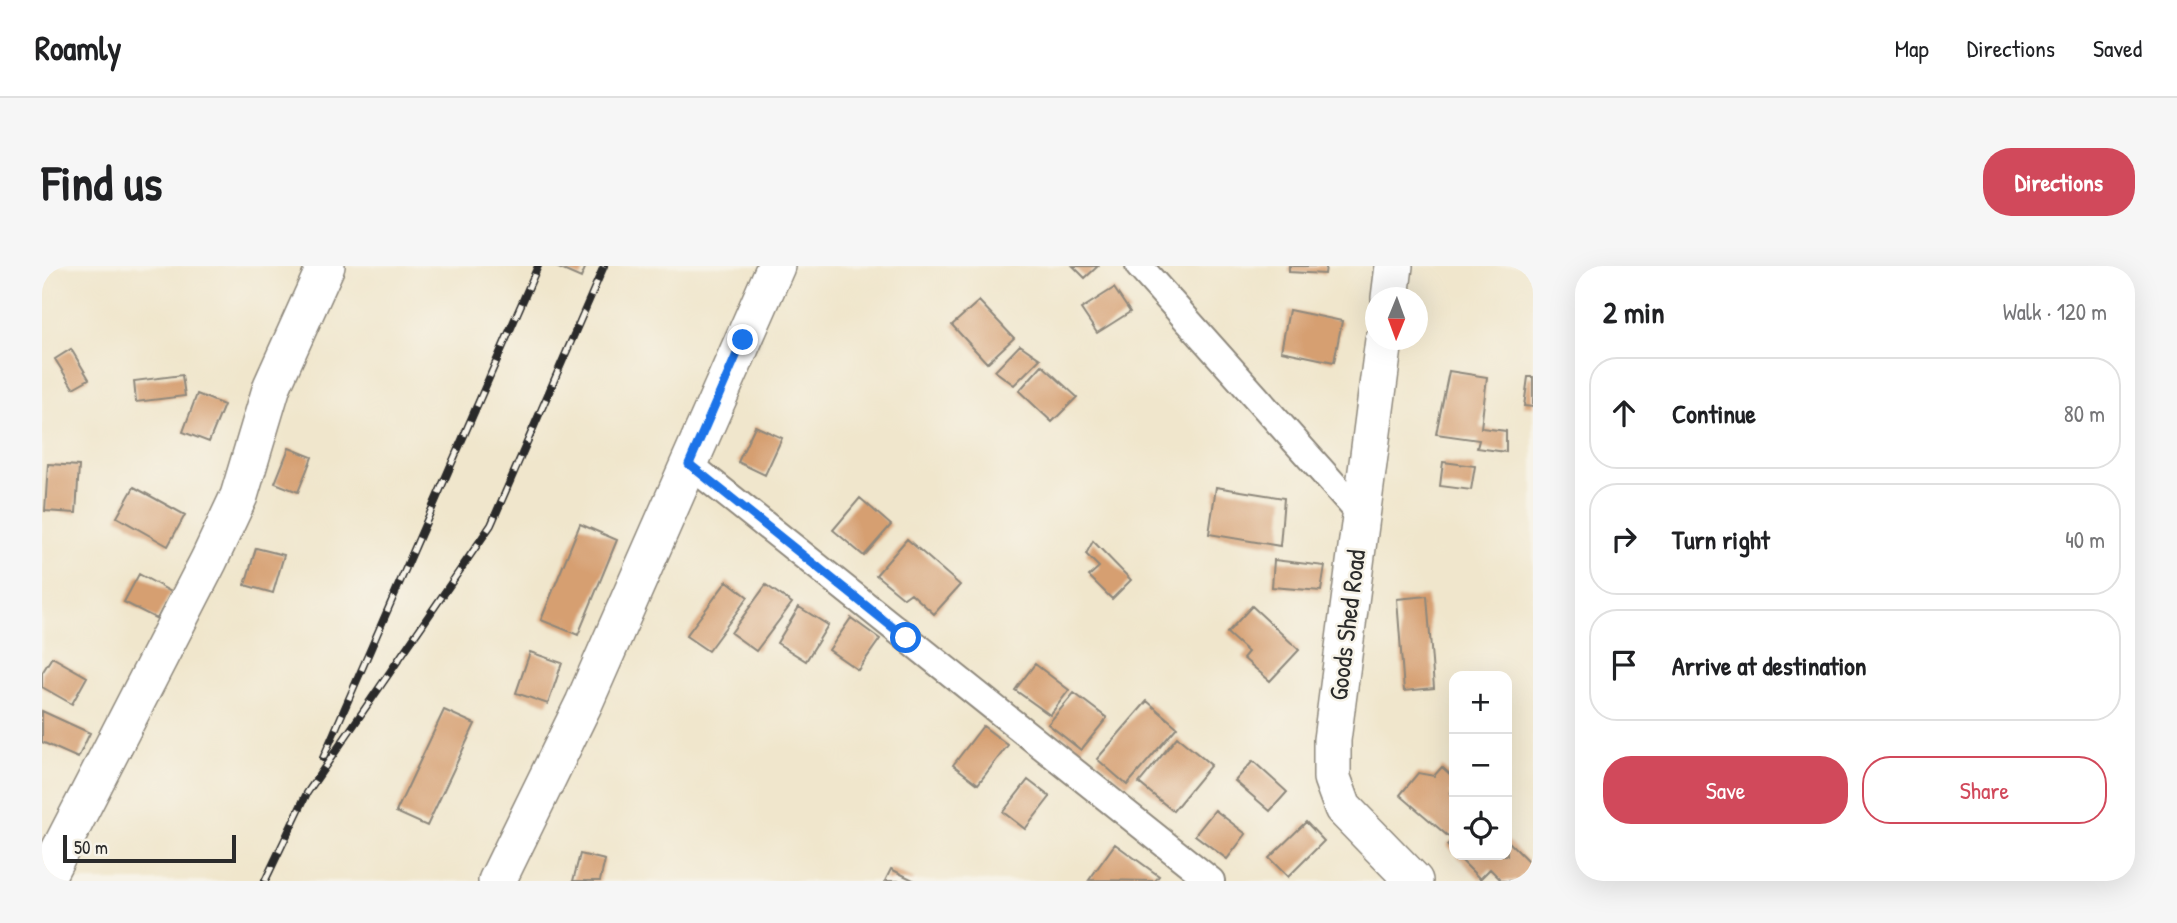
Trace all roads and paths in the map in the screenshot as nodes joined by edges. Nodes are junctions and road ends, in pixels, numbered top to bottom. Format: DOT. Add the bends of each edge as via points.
graph roads {
  1 [pos="326,266"];
  2 [pos="776,266"];
  3 [pos="1139,266"];
  4 [pos="1394,266"];
  5 [pos="1391,287"];
  6 [pos="1383,350"];
  7 [pos="689,464"];
  8 [pos="1361,515"];
  9 [pos="44,881"];
  10 [pos="497,881"];
  11 [pos="1211,881"];
  12 [pos="1414,881"];
  1 -- 9 [label="street" via="272,386 239,496"];
  2 -- 7 [label="street"];
  3 -- 8 [label="street"];
  4 -- 5 [label="street"];
  6 -- 8 [label="street, Goods Shed Road"];
  7 -- 10 [label="street" via="584,703"];
  7 -- 11 [label="street"];
  8 -- 12 [label="street, Goods Shed Road" via="1332,740 1332,778 1343,808"];
}
